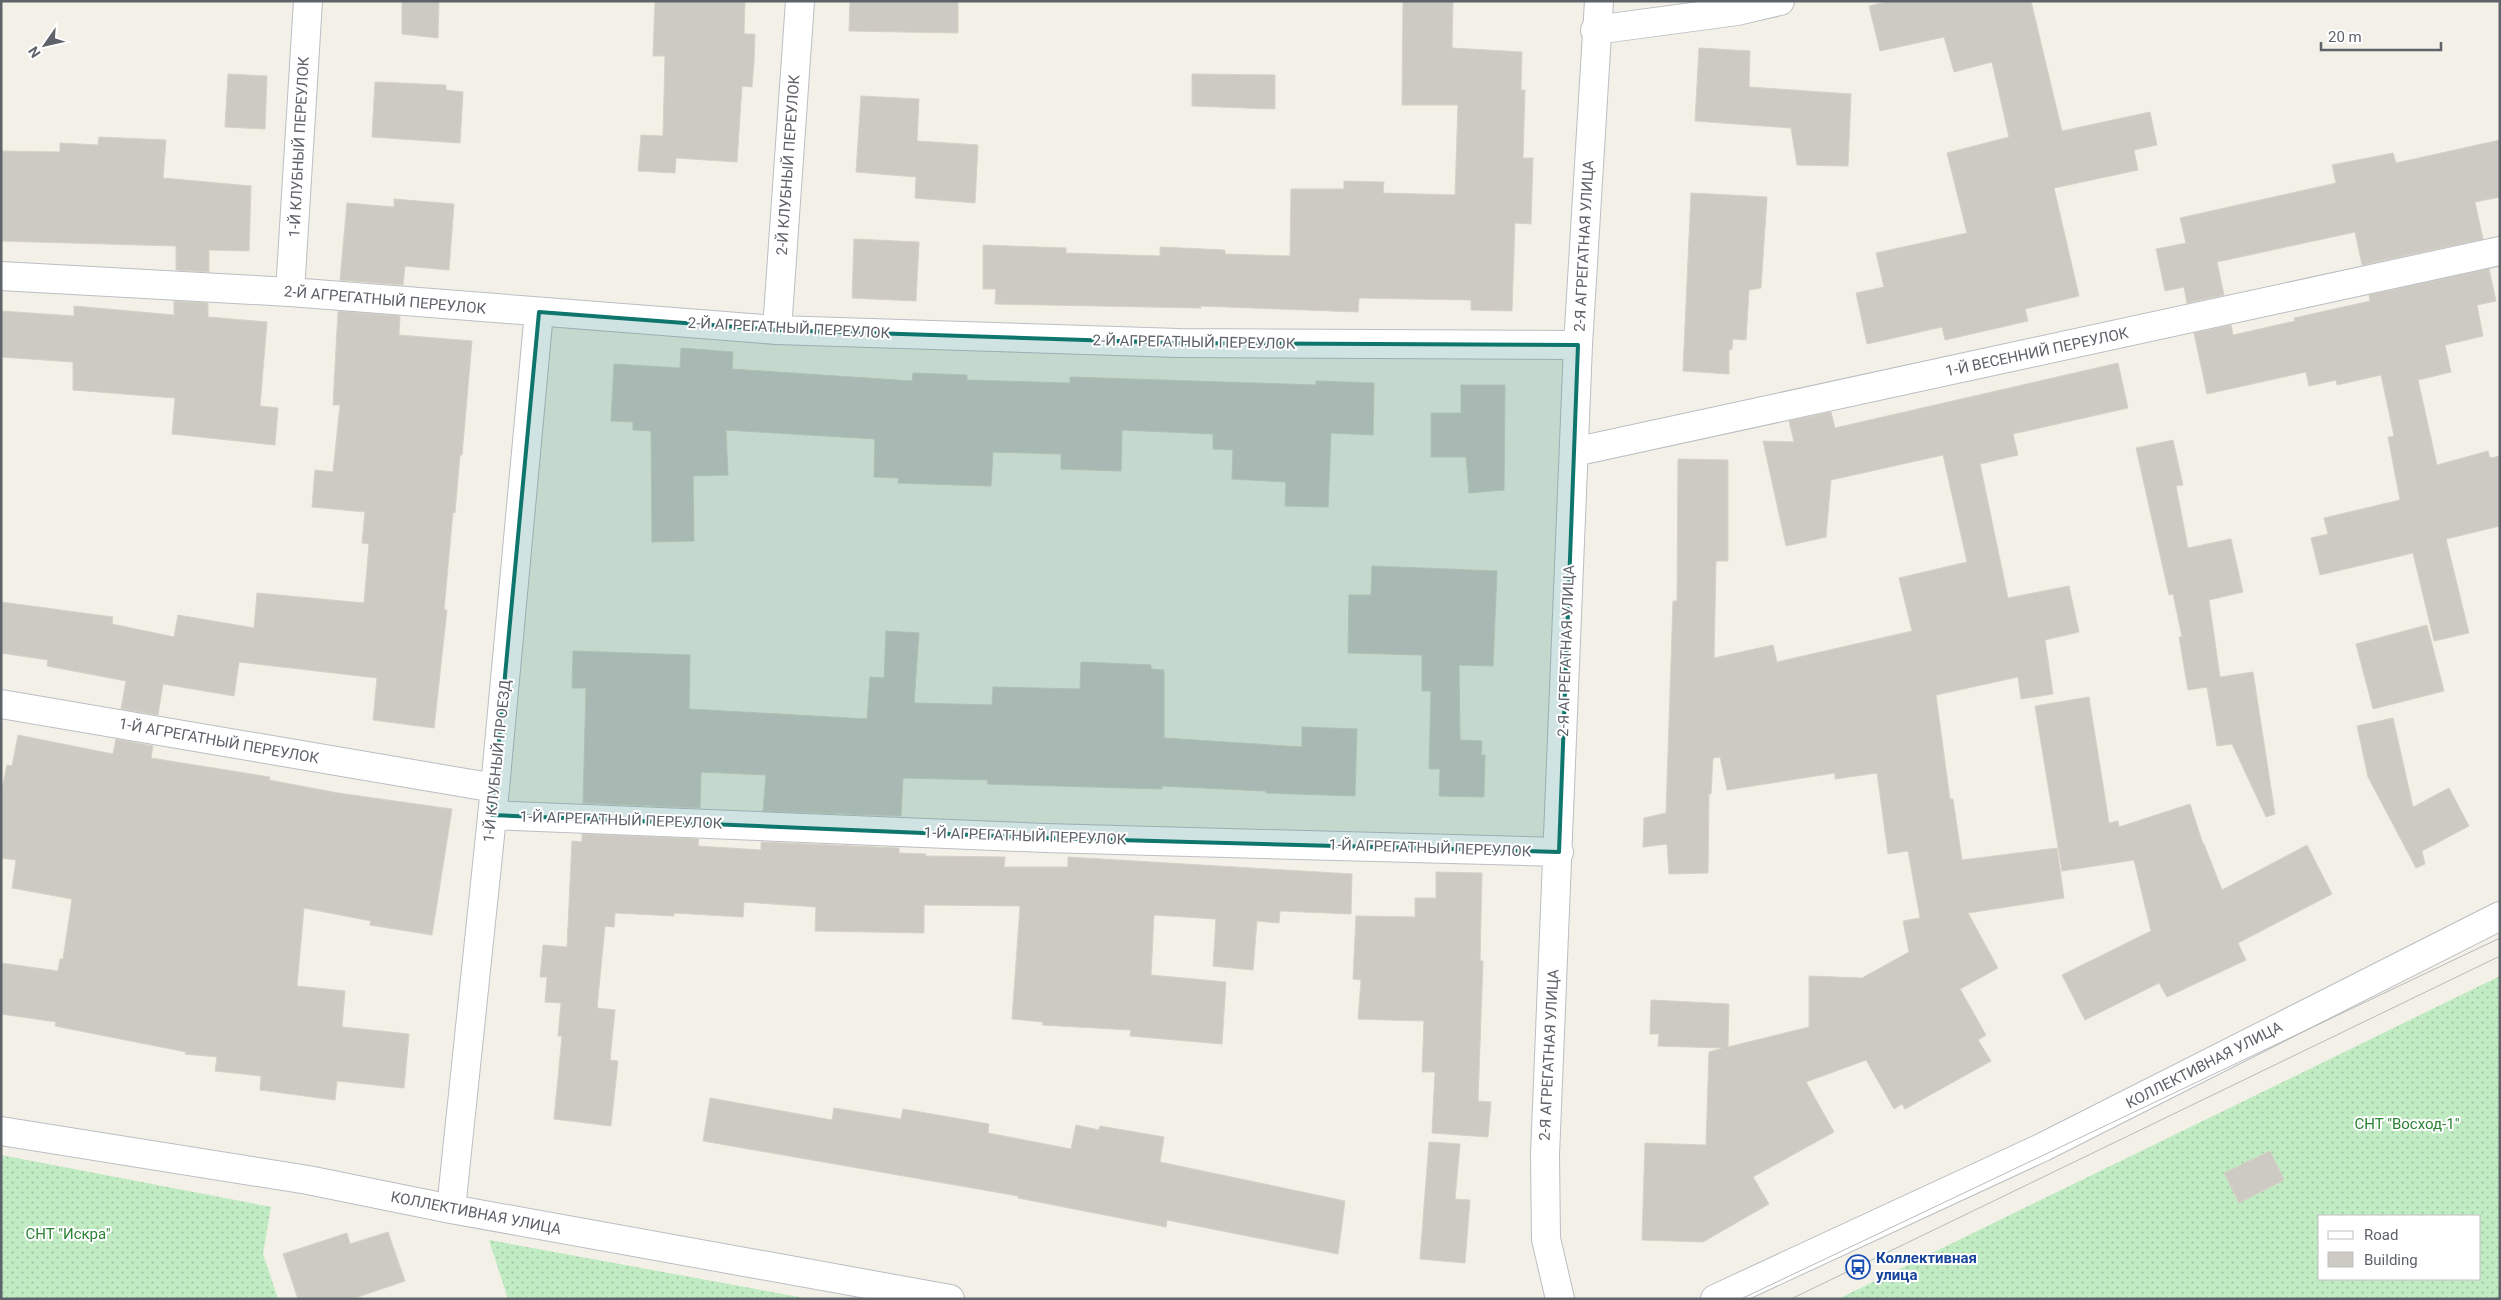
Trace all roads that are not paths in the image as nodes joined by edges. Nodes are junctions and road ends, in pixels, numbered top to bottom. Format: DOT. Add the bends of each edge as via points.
graph roads {
  1 [pos="308,1"];
  2 [pos="800,1"];
  3 [pos="1599,1"];
  4 [pos="1780,1"];
  5 [pos="1595,30"];
  6 [pos="2500,252"];
  7 [pos="1,276"];
  8 [pos="290,292"];
  9 [pos="539,312"];
  10 [pos="777,330"];
  11 [pos="1578,345"];
  12 [pos="1574,452"];
  13 [pos="1,704"];
  14 [pos="495,788"];
  15 [pos="492,815"];
  16 [pos="1559,852"];
  17 [pos="2500,916"];
  18 [pos="1,1130"];
  19 [pos="452,1209"];
  20 [pos="950,1299"];
  21 [pos="1560,1299"];
  22 [pos="1715,1299"];
  1 -- 8 [label="street, 1-Й КЛУБНЫЙ ПЕРЕУЛОК"];
  2 -- 10 [label="street, 2-Й КЛУБНЫЙ ПЕРЕУЛОК"];
  3 -- 5 [label="street, 2-Я АГРЕГАТНАЯ УЛИЦА"];
  4 -- 5 [label="street" via="1737,11"];
  5 -- 11 [label="street, 2-Я АГРЕГАТНАЯ УЛИЦА"];
  6 -- 12 [label="street, 1-Й ВЕСЕННИЙ ПЕРЕУЛОК"];
  7 -- 8 [label="street, 2-Й АГРЕГАТНЫЙ ПЕРЕУЛОК"];
  8 -- 9 [label="street, 2-Й АГРЕГАТНЫЙ ПЕРЕУЛОК"];
  9 -- 10 [label="street, 2-Й АГРЕГАТНЫЙ ПЕРЕУЛОК"];
  9 -- 14 [label="street, 1-Й КЛУБНЫЙ ПРОЕЗД"];
  10 -- 11 [label="street, 2-Й АГРЕГАТНЫЙ ПЕРЕУЛОК" via="1178,343"];
  11 -- 12 [label="street, 2-Я АГРЕГАТНАЯ УЛИЦА"];
  12 -- 16 [label="street, 2-Я АГРЕГАТНАЯ УЛИЦА"];
  13 -- 14 [label="street, 1-Й АГРЕГАТНЫЙ ПЕРЕУЛОК"];
  14 -- 15 [label="street, 1-Й КЛУБНЫЙ ПРОЕЗД"];
  15 -- 16 [label="street, 1-Й АГРЕГАТНЫЙ ПЕРЕУЛОК" via="1044,838"];
  15 -- 19 [label="street, 1-Й КЛУБНЫЙ ПРОЕЗД"];
  16 -- 21 [label="street, 2-Я АГРЕГАТНАЯ УЛИЦА" via="1545,1155 1546,1239"];
  17 -- 22 [label="street, КОЛЛЕКТИВНАЯ УЛИЦА" via="2043,1147"];
  18 -- 19 [label="street, КОЛЛЕКТИВНАЯ УЛИЦА" via="308,1180"];
  19 -- 20 [label="street, КОЛЛЕКТИВНАЯ УЛИЦА"];
}
